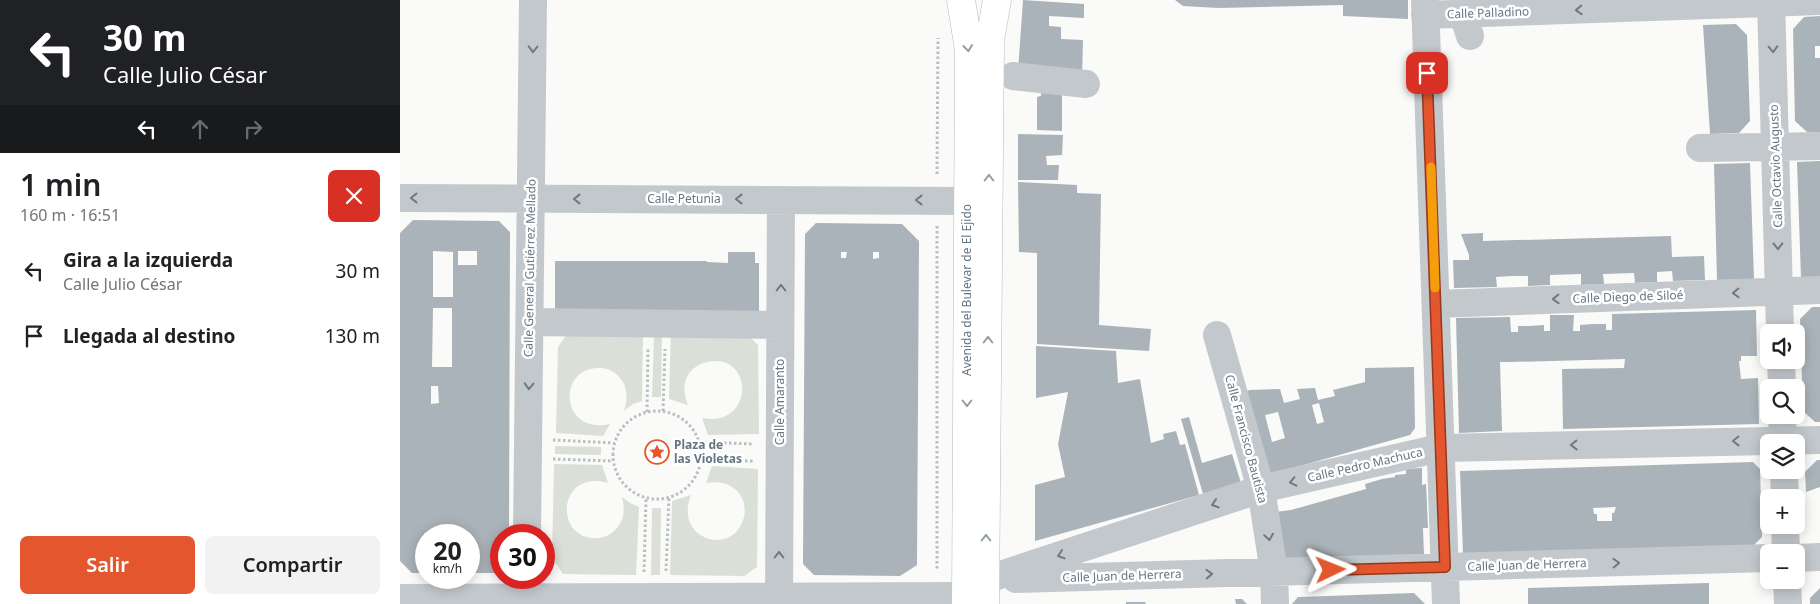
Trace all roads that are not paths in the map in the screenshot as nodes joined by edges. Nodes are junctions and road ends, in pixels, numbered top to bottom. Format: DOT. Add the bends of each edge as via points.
graph roads {
  1 [pos="533,0"];
  2 [pos="961,0"];
  3 [pos="997,0"];
  4 [pos="1771,1"];
  5 [pos="1820,1"];
  6 [pos="1425,7"];
  7 [pos="1013,76"];
  8 [pos="1086,84"];
  9 [pos="1820,146"];
  10 [pos="1700,148"];
  11 [pos="1775,148"];
  12 [pos="400,198"];
  13 [pos="531,198"];
  14 [pos="781,200"];
  15 [pos="968,200"];
  16 [pos="1820,290"];
  17 [pos="1779,291"];
  18 [pos="1436,304"];
  19 [pos="530,322"];
  20 [pos="1780,324"];
  21 [pos="780,325"];
  22 [pos="1217,335"];
  23 [pos="1783,433"];
  24 [pos="1820,440"];
  25 [pos="1440,448"];
  26 [pos="1261,489"];
  27 [pos="527,524"];
  28 [pos="1760,558"];
  29 [pos="1805,558"];
  30 [pos="1820,558"];
  31 [pos="1445,567"];
  32 [pos="1274,572"];
  33 [pos="1787,589"];
  34 [pos="527,593"];
  35 [pos="973,593"];
  36 [pos="400,598"];
  37 [pos="779,600"];
  38 [pos="1276,604"];
  39 [pos="1446,604"];
  40 [pos="1788,604"];
  1 -- 13 [label="street, Calle General Gutiérrez Mellado, one-way"];
  2 -- 15 [label="main road, Avenida del Bulevar de El Ejido, one-way" via="969,50"];
  35 -- 3 [label="main road, Avenida del Bulevar de El Ejido, one-way" via="990,40"];
  4 -- 5 [label="street, Calle Palladino"];
  4 -- 6 [label="street, Calle Palladino, one-way" via="1466,25"];
  4 -- 11 [label="street, Calle Octavio Augusto, one-way"];
  6 -- 18 [label="street"];
  7 -- 8 [label="street"];
  9 -- 11 [label="street"];
  10 -- 11 [label="street"];
  11 -- 17 [label="street, Calle Octavio Augusto, one-way"];
  13 -- 12 [label="street, Calle Petunia, one-way"];
  14 -- 13 [label="street, Calle Petunia, one-way"];
  13 -- 19 [label="street, Calle General Gutiérrez Mellado"];
  15 -- 14 [label="street, Calle Petunia, one-way"];
  21 -- 14 [label="street, Calle Amaranto, one-way"];
  15 -- 35 [label="main road, Avenida del Bulevar de El Ejido, one-way"];
  16 -- 17 [label="street, Calle Diego de Siloé"];
  17 -- 18 [label="street, Calle Diego de Siloé, one-way"];
  17 -- 20 [label="street, Calle Octavio Augusto"];
  18 -- 25 [label="street"];
  19 -- 21 [label="street"];
  19 -- 27 [label="street, Calle General Gutiérrez Mellado, one-way"];
  37 -- 21 [label="street, Calle Amaranto, one-way"];
  22 -- 26 [label="street, Calle Francisco Bautista"];
  23 -- 24 [label="street, Calle Pedro Machuca"];
  23 -- 25 [label="street, Calle Pedro Machuca, one-way"];
  25 -- 26 [label="street, Calle Pedro Machuca, one-way"];
  25 -- 31 [label="street"];
  26 -- 32 [label="street, Calle Francisco Bautista, one-way"];
  26 -- 35 [label="street, Calle Pedro Machuca, one-way"];
  31 -- 28 [label="street, Calle Juan de Herrera, one-way"];
  29 -- 30 [label="street"];
  31 -- 32 [label="street, Calle Juan de Herrera"];
  31 -- 39 [label="street"];
  35 -- 32 [label="street, Calle Juan de Herrera, one-way"];
  32 -- 38 [label="street, Calle Francisco Bautista"];
  33 -- 40 [label="street"];
  34 -- 36 [label="street, Calle Juan de Herrera"];
  34 -- 37 [label="street, Calle Juan de Herrera"];
  35 -- 37 [label="street, Calle Juan de Herrera"];
}
